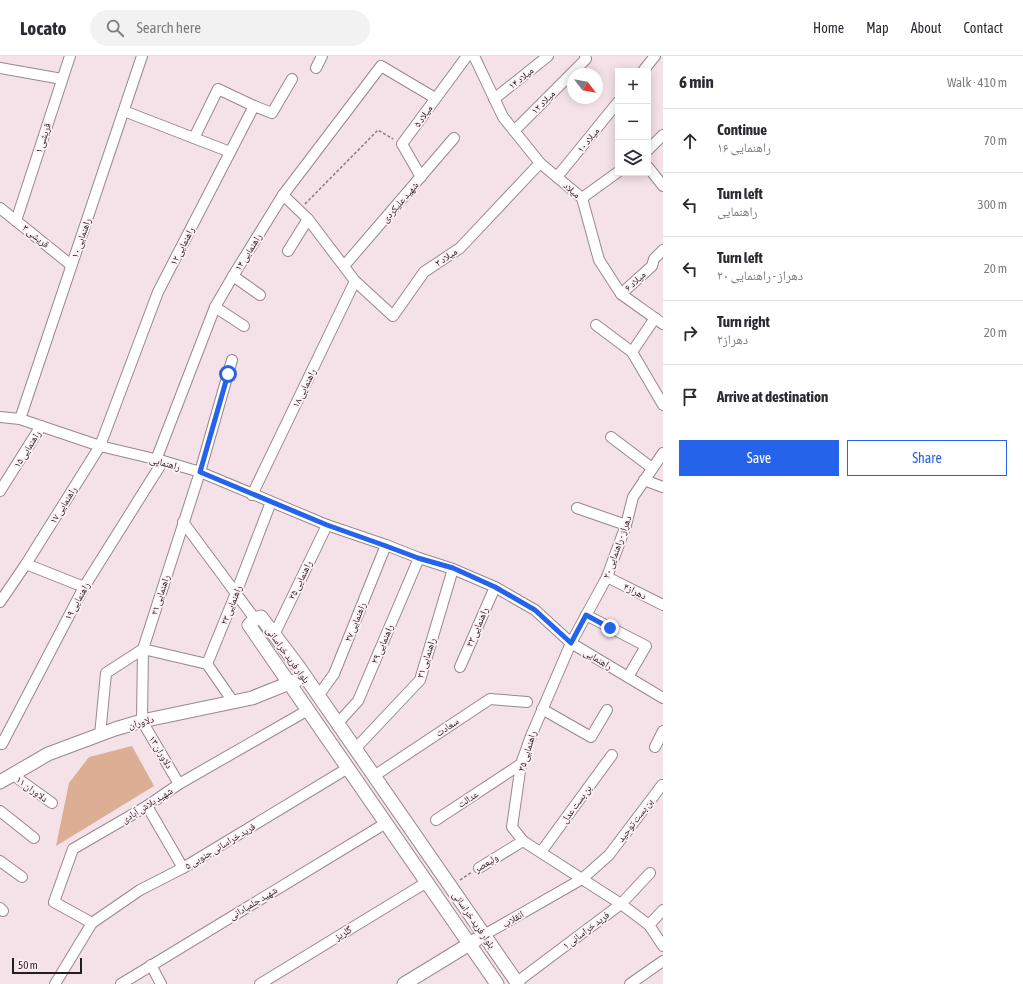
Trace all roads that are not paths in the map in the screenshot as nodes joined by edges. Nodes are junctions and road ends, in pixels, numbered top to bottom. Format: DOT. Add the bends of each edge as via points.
graph roads {
  1 [pos="70,56"];
  2 [pos="142,56"];
  3 [pos="322,56"];
  4 [pos="467,56"];
  5 [pos="474,56"];
  6 [pos="548,56"];
  7 [pos="585,56"];
  8 [pos="655,56"];
  9 [pos="0,68"];
  10 [pos="316,68"];
  11 [pos="645,68"];
  12 [pos="62,79"];
  13 [pos="292,79"];
  14 [pos="435,98"];
  15 [pos="494,99"];
  16 [pos="616,104"];
  17 [pos="254,106"];
  18 [pos="124,110"];
  19 [pos="514,131"];
  20 [pos="663,135"];
  21 [pos="194,138"];
  22 [pos="454,138"];
  23 [pos="651,147"];
  24 [pos="230,152"];
  25 [pos="540,163"];
  26 [pos="651,171"];
  27 [pos="615,174"];
  28 [pos="421,177"];
  29 [pos="557,177"];
  30 [pos="663,186"];
  31 [pos="283,195"];
  32 [pos="582,198"];
  33 [pos="0,208"];
  34 [pos="308,219"];
  35 [pos="16,221"];
  36 [pos="663,250"];
  37 [pos="288,251"];
  38 [pos="72,265"];
  39 [pos="344,266"];
  40 [pos="233,276"];
  41 [pos="355,281"];
  42 [pos="621,294"];
  43 [pos="260,295"];
  44 [pos="215,307"];
  45 [pos="659,321"];
  46 [pos="244,326"];
  47 [pos="596,326"];
  48 [pos="632,352"];
  49 [pos="232,360"];
  50 [pos="663,405"];
  51 [pos="0,417"];
  52 [pos="20,419"];
  53 [pos="41,426"];
  54 [pos="611,437"];
  55 [pos="100,446"];
  56 [pos="663,453"];
  57 [pos="159,461"];
  58 [pos="652,468"];
  59 [pos="200,472"];
  60 [pos="644,480"];
  61 [pos="663,487"];
  62 [pos="0,491"];
  63 [pos="252,495"];
  64 [pos="271,502"];
  65 [pos="576,508"];
  66 [pos="183,522"];
  67 [pos="327,525"];
  68 [pos="626,525"];
  69 [pos="386,546"];
  70 [pos="418,558"];
  71 [pos="26,564"];
  72 [pos="453,568"];
  73 [pos="607,577"];
  74 [pos="84,587"];
  75 [pos="495,587"];
  76 [pos="236,593"];
  77 [pos="0,602"];
  78 [pos="663,605"];
  79 [pos="586,615"];
  80 [pos="255,619"];
  81 [pos="274,635"];
  82 [pos="571,643"];
  83 [pos="143,649"];
  84 [pos="207,664"];
  85 [pos="460,667"];
  86 [pos="304,676"];
  87 [pos="628,677"];
  88 [pos="290,683"];
  89 [pos="318,696"];
  90 [pos="663,698"];
  91 [pos="527,702"];
  92 [pos="234,703"];
  93 [pos="542,709"];
  94 [pos="308,710"];
  95 [pos="607,710"];
  96 [pos="142,721"];
  97 [pos="337,724"];
  98 [pos="663,731"];
  99 [pos="100,735"];
  100 [pos="0,742"];
  101 [pos="655,748"];
  102 [pos="355,749"];
  103 [pos="612,755"];
  104 [pos="521,764"];
  105 [pos="348,768"];
  106 [pos="13,775"];
  107 [pos="374,776"];
  108 [pos="0,782"];
  109 [pos="179,784"];
  110 [pos="662,785"];
  111 [pos="52,803"];
  112 [pos="147,806"];
  113 [pos="0,811"];
  114 [pos="436,820"];
  115 [pos="386,823"];
  116 [pos="34,838"];
  117 [pos="523,841"];
  118 [pos="541,852"];
  119 [pos="0,861"];
  120 [pos="183,868"];
  121 [pos="479,868"];
  122 [pos="650,873"];
  123 [pos="22,877"];
  124 [pos="582,879"];
  125 [pos="427,882"];
  126 [pos="621,904"];
  127 [pos="663,910"];
  128 [pos="92,923"];
  129 [pos="649,925"];
  130 [pos="484,935"];
  131 [pos="470,944"];
  132 [pos="663,946"];
  133 [pos="663,961"];
  134 [pos="151,966"];
  135 [pos="517,983"];
  136 [pos="55,984"];
  137 [pos="121,984"];
  138 [pos="161,984"];
  139 [pos="260,984"];
  140 [pos="404,984"];
  141 [pos="497,984"];
  142 [pos="630,984"];
  1 -- 12 [label="street, قریشی ۱"];
  2 -- 18 [label="street, راهنمایی ۱۰"];
  3 -- 10 [label="street"];
  4 -- 14 [label="street, میلاد ۵"];
  5 -- 15 [label="street, میلاد"];
  6 -- 15 [label="street, میلاد ۱۴"];
  7 -- 19 [label="street, میلاد ۱۲" via="586,59"];
  8 -- 11 [label="street"];
  9 -- 12 [label="street"];
  12 -- 35 [label="street, قریشی ۱"];
  13 -- 17 [label="street" via="272,113"];
  14 -- 28 [label="street, میلاد ۵" via="402,144"];
  14 -- 31 [label="street, راهنمایی ۱۴" via="381,66"];
  15 -- 19 [label="street, میلاد"];
  16 -- 29 [label="street, میلاد ۱۰"];
  17 -- 21 [label="street" via="218,89"];
  17 -- 24 [label="street, راهنمایی ۱۲"];
  18 -- 21 [label="street"];
  18 -- 38 [label="street, راهنمایی ۱۰"];
  19 -- 25 [label="street, میلاد"];
  20 -- 23 [label="street"];
  21 -- 24 [label="street"];
  22 -- 28 [label="street, شهید علیکردی"];
  24 -- 55 [label="street, راهنمایی ۱۲" via="158,292"];
  25 -- 29 [label="street, میلاد"];
  25 -- 41 [label="street, میلاد ۳" via="460,248 424,272 393,316"];
  26 -- 30 [label="street"];
  27 -- 32 [label="street"];
  28 -- 39 [label="street, شهید علیکردی"];
  29 -- 32 [label="street, میلاد"];
  31 -- 34 [label="street"];
  31 -- 40 [label="street, راهنمایی ۱۴"];
  32 -- 42 [label="street, میلاد" via="599,260"];
  33 -- 35 [label="street, قریشی ۳"];
  34 -- 37 [label="street"];
  34 -- 39 [label="street"];
  35 -- 38 [label="street, قریشی ۳"];
  36 -- 42 [label="street, میلاد ۶" via="654,259 652,266"];
  38 -- 52 [label="street, راهنمایی ۱۰"];
  39 -- 41 [label="street"];
  40 -- 43 [label="street"];
  40 -- 44 [label="street, راهنمایی ۱۴"];
  41 -- 63 [label="street, راهنمایی ۱۸"];
  42 -- 45 [label="street, میلاد"];
  44 -- 46 [label="street"];
  44 -- 57 [label="street, راهنمایی ۱۴"];
  45 -- 48 [label="street"];
  47 -- 48 [label="street"];
  48 -- 50 [label="street"];
  49 -- 59 [label="street, راهنمایی ۲۱"];
  51 -- 52 [label="street, راهنمایی"];
  52 -- 53 [label="street, راهنمایی"];
  53 -- 55 [label="street, راهنمایی"];
  53 -- 62 [label="street, راهنمایی ۱۵"];
  54 -- 58 [label="street"];
  55 -- 57 [label="street, راهنمایی"];
  55 -- 71 [label="street, راهنمایی ۱۷"];
  56 -- 58 [label="street, دهراز - راهنمایی ۲۰"];
  57 -- 59 [label="street, راهنمایی"];
  57 -- 74 [label="street, راهنمایی ۱۹"];
  58 -- 60 [label="street, دهراز - راهنمایی ۲۰"];
  59 -- 63 [label="street, راهنمایی"];
  59 -- 66 [label="street, راهنمایی ۲۱"];
  60 -- 61 [label="street"];
  60 -- 68 [label="street, دهراز - راهنمایی ۲۰" via="633,497"];
  63 -- 64 [label="street, راهنمایی"];
  64 -- 67 [label="street, راهنمایی"];
  64 -- 76 [label="street, راهنمایی ۲۳"];
  65 -- 68 [label="street"];
  66 -- 76 [label="street"];
  66 -- 83 [label="street, راهنمایی ۲۱"];
  67 -- 69 [label="street, راهنمایی"];
  67 -- 81 [label="street, راهنمایی ۲۵"];
  68 -- 73 [label="street, دهراز - راهنمایی ۲۰"];
  69 -- 70 [label="street, راهنمایی"];
  69 -- 89 [label="street, راهنمایی ۲۷" via="334,674"];
  70 -- 72 [label="street, راهنمایی"];
  70 -- 97 [label="street, راهنمایی ۲۹" via="358,701"];
  71 -- 74 [label="street"];
  71 -- 77 [label="street, راهنمایی ۱۷"];
  72 -- 75 [label="street, راهنمایی"];
  72 -- 102 [label="street, راهنمایی ۳۱" via="420,680"];
  73 -- 78 [label="street, دهراز۴"];
  73 -- 79 [label="street, دهراز - راهنمایی ۲۰"];
  74 -- 100 [label="street, راهنمایی ۱۹" via="2,744"];
  75 -- 82 [label="street, راهنمایی" via="535,610"];
  75 -- 85 [label="street, راهنمایی ۳۳"];
  76 -- 80 [label="street"];
  76 -- 84 [label="street, راهنمایی ۲۳"];
  79 -- 82 [label="street, دهراز - راهنمایی ۲۰"];
  79 -- 87 [label="street" via="646,646"];
  80 -- 81 [label="street, بلوار فرید خراسانی" via="261,617"];
  80 -- 88 [label="street, بلوار فرید خراسانی" via="249,625"];
  81 -- 86 [label="street, بلوار فرید خراسانی"];
  82 -- 87 [label="street, راهنمایی"];
  82 -- 93 [label="street, راهنمایی ۳۵"];
  83 -- 84 [label="street"];
  83 -- 96 [label="street, راهنمایی ۲۱"];
  83 -- 99 [label="street" via="106,673"];
  84 -- 92 [label="street"];
  86 -- 88 [label="street, دلاوران"];
  86 -- 89 [label="street, بلوار فرید خراسانی"];
  87 -- 90 [label="street, راهنمایی"];
  88 -- 92 [label="street, دلاوران"];
  88 -- 94 [label="street, بلوار فرید خراسانی"];
  89 -- 97 [label="street, بلوار فرید خراسانی"];
  91 -- 107 [label="street, سعادت" via="490,699"];
  92 -- 96 [label="street, دلاوران"];
  93 -- 95 [label="street" via="591,737"];
  93 -- 104 [label="street, راهنمایی ۳۵"];
  94 -- 105 [label="street, بلوار فرید خراسانی"];
  94 -- 109 [label="street, شهید بلاش آبادی"];
  96 -- 99 [label="street, دلاوران"];
  96 -- 109 [label="street, دلاوران ۱۳"];
  97 -- 102 [label="street, بلوار فرید خراسانی"];
  98 -- 101 [label="street"];
  99 -- 106 [label="street, دلاوران" via="48,754"];
  102 -- 107 [label="street, بلوار فرید خراسانی"];
  103 -- 118 [label="street, بن بست عدل"];
  104 -- 114 [label="street, عدالت"];
  104 -- 117 [label="street, راهنمایی ۳۵" via="512,827"];
  105 -- 115 [label="street, بلوار فرید خراسانی"];
  105 -- 120 [label="street, فرید خراسانی جنوبی ۵"];
  106 -- 108 [label="street, دلاوران"];
  106 -- 111 [label="street, دلاوران ۱۱"];
  107 -- 130 [label="street, بلوار فرید خراسانی"];
  109 -- 112 [label="street, شهید بلاش آبادی"];
  110 -- 124 [label="street, بن بست توحید" via="609,855"];
  112 -- 120 [label="street"];
  112 -- 128 [label="street, شهید بلاش آبادی" via="73,849 54,902"];
  113 -- 116 [label="street"];
  115 -- 125 [label="street, بلوار فرید خراسانی"];
  115 -- 134 [label="street, شهید جلمبادانی"];
  117 -- 118 [label="street, راهنمایی ۳۵"];
  117 -- 121 [label="street, ولیعصر"];
  118 -- 124 [label="street, راهنمایی ۳۵"];
  119 -- 123 [label="street"];
  120 -- 128 [label="street, فرید خراسانی جنوبی ۵" via="140,890"];
  122 -- 126 [label="street, فرید خراسانی ۱"];
  124 -- 126 [label="street"];
  124 -- 130 [label="street, انقلاب"];
  125 -- 131 [label="street, بلوار فرید خراسانی"];
  125 -- 139 [label="street, گلریز"];
  126 -- 129 [label="street"];
  126 -- 135 [label="street, فرید خراسانی ۱"];
  127 -- 129 [label="street"];
  128 -- 136 [label="street"];
  129 -- 132 [label="street"];
  130 -- 131 [label="street, انقلاب"];
  130 -- 135 [label="street, بلوار فرید خراسانی"];
  131 -- 140 [label="street, انقلاب"];
  131 -- 141 [label="street, بلوار فرید خراسانی"];
  133 -- 142 [label="street"];
  134 -- 137 [label="street, شهید جلمبادانی"];
  134 -- 138 [label="street"];
}
